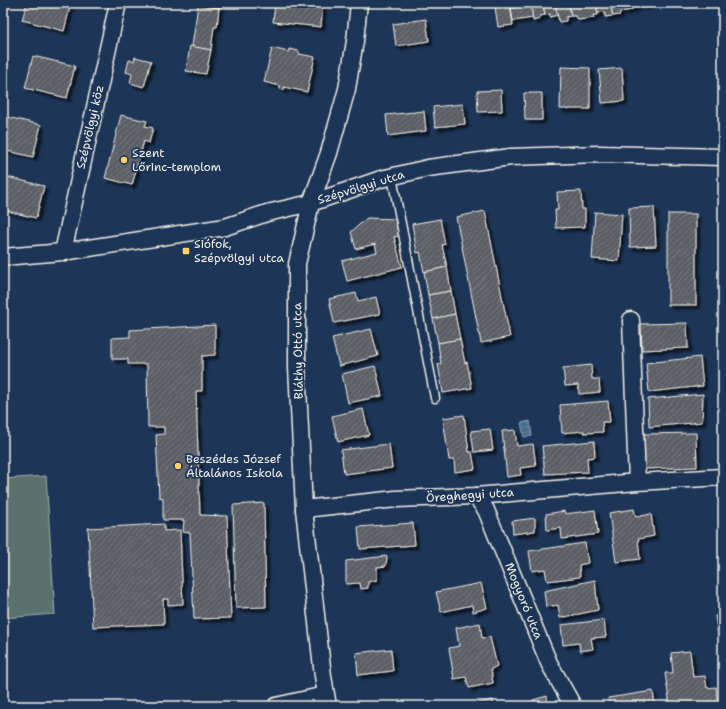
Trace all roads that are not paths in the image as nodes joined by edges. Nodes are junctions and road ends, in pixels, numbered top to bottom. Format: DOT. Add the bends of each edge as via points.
graph roads {
  1 [pos="118,3"];
  2 [pos="359,3"];
  3 [pos="723,157"];
  4 [pos="392,177"];
  5 [pos="311,203"];
  6 [pos="63,252"];
  7 [pos="3,257"];
  8 [pos="631,320"];
  9 [pos="435,398"];
  10 [pos="723,477"];
  11 [pos="637,482"];
  12 [pos="476,496"];
  13 [pos="304,509"];
  14 [pos="327,701"];
  15 [pos="276,706"];
  16 [pos="573,706"];
  1 -- 6 [label="street, Szépvölgyi köz"];
  2 -- 5 [label="street, Bláthy Ottó utca" via="347,89 329,153"];
  3 -- 4 [label="street, Szépvölgyi utca" via="599,154 511,157 428,168"];
  4 -- 5 [label="street, Szépvölgyi utca"];
  4 -- 9 [label="lane"];
  5 -- 6 [label="street, Szépvölgyi utca" via="267,213 225,227"];
  5 -- 13 [label="street, Bláthy Ottó utca" via="297,264 297,367"];
  6 -- 7 [label="street, Szépvölgyi utca"];
  8 -- 11 [label="street"];
  10 -- 11 [label="street, Öreghegyi utca"];
  11 -- 12 [label="street, Öreghegyi utca"];
  12 -- 13 [label="street, Öreghegyi utca" via="396,499"];
  12 -- 16 [label="street, Mogyoró utca" via="486,510 549,663"];
  13 -- 14 [label="street, Bláthy Ottó utca"];
  14 -- 15 [label="street"];
}
